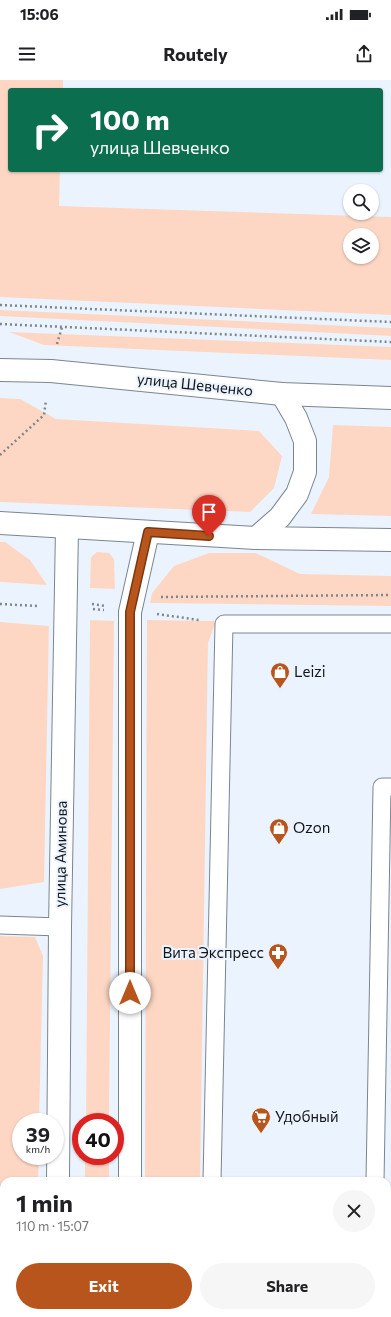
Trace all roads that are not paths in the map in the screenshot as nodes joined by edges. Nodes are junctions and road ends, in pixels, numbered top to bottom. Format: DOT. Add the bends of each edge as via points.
graph roads {
  1 [pos="0,370"];
  2 [pos="282,394"];
  3 [pos="391,398"];
  4 [pos="0,523"];
  5 [pos="67,528"];
  6 [pos="148,532"];
  7 [pos="256,538"];
  8 [pos="391,540"];
  9 [pos="391,624"];
  10 [pos="391,787"];
  11 [pos="0,925"];
  12 [pos="60,927"];
  13 [pos="58,1177"];
  14 [pos="130,1177"];
  15 [pos="212,1177"];
  16 [pos="375,1177"];
  1 -- 2 [label="street, улица Шевченко" via="51,371"];
  2 -- 3 [label="street, улица Шевченко"];
  2 -- 7 [label="street" via="296,418 305,441 306,472 297,494 280,517"];
  4 -- 5 [label="street"];
  5 -- 6 [label="street"];
  5 -- 12 [label="street, улица Аминова"];
  6 -- 7 [label="street"];
  6 -- 14 [label="street" via="130,612"];
  7 -- 8 [label="street"];
  9 -- 15 [label="lane" via="224,624"];
  10 -- 16 [label="lane" via="382,787"];
  11 -- 12 [label="lane"];
  12 -- 13 [label="street, улица Аминова"];
}
